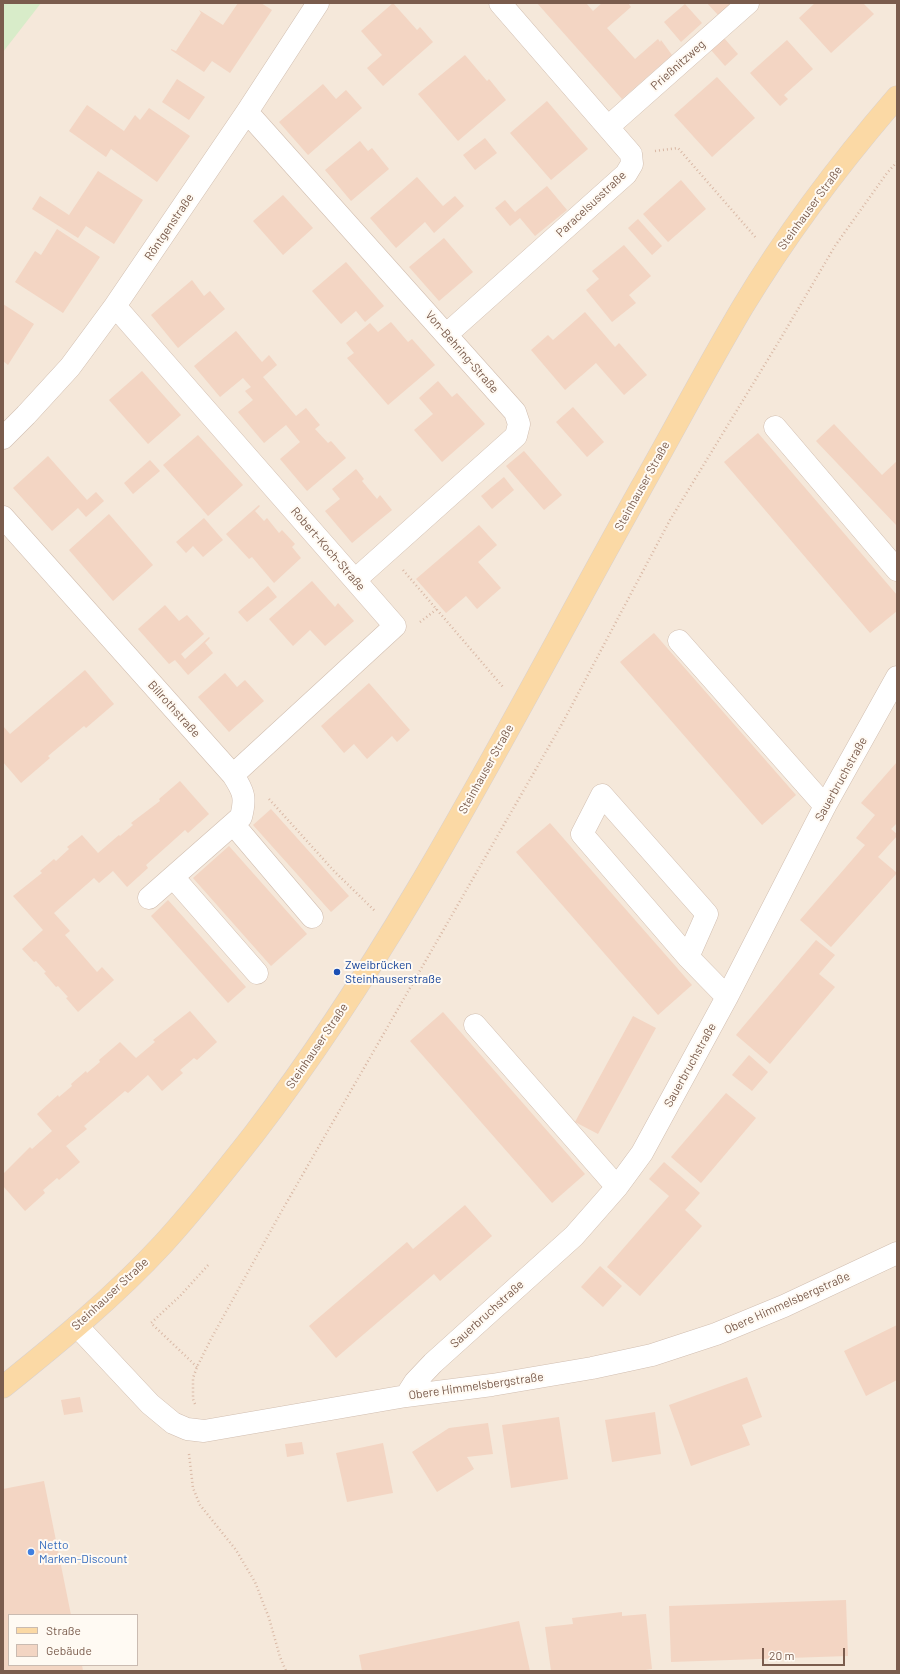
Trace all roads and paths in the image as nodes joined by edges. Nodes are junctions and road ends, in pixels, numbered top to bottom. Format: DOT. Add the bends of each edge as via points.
graph roads {
  1 [pos="318,3"];
  2 [pos="500,3"];
  3 [pos="748,3"];
  4 [pos="897,97"];
  5 [pos="247,112"];
  6 [pos="608,127"];
  7 [pos="631,154"];
  8 [pos="897,162"];
  9 [pos="774,259"];
  10 [pos="115,306"];
  11 [pos="447,334"];
  12 [pos="775,427"];
  13 [pos="3,438"];
  14 [pos="3,517"];
  15 [pos="387,552"];
  16 [pos="897,570"];
  17 [pos="354,580"];
  18 [pos="679,641"];
  19 [pos="897,677"];
  20 [pos="520,707"];
  21 [pos="238,783"];
  22 [pos="825,806"];
  23 [pos="234,825"];
  24 [pos="173,877"];
  25 [pos="149,898"];
  26 [pos="312,917"];
  27 [pos="394,928"];
  28 [pos="688,957"];
  29 [pos="257,972"];
  30 [pos="726,997"];
  31 [pos="476,1025"];
  32 [pos="617,1187"];
  33 [pos="897,1253"];
  34 [pos="210,1263"];
  35 [pos="77,1326"];
  36 [pos="197,1367"];
  37 [pos="3,1387"];
  38 [pos="406,1396"];
  39 [pos="195,1430"];
  40 [pos="286,1671"];
  1 -- 5 [label="street, Röntgenstraße"];
  2 -- 6 [label="street"];
  3 -- 6 [label="street, Prießnitzweg"];
  4 -- 9 [label="main road, Steinhauser Straße" via="848,155"];
  5 -- 10 [label="street, Röntgenstraße"];
  5 -- 11 [label="street, Von-Behring-Straße"];
  6 -- 7 [label="street"];
  7 -- 9 [label="path" via="678,148"];
  7 -- 11 [label="street, Paracelsusstraße" via="632,164 626,174"];
  8 -- 36 [label="path" via="835,246 670,520 563,722 280,1214"];
  9 -- 20 [label="main road, Steinhauser Straße" via="742,307"];
  10 -- 13 [label="street, Röntgenstraße" via="70,367"];
  10 -- 17 [label="street, Robert-Koch-Straße"];
  11 -- 15 [label="street, Von-Behring-Straße" via="515,412 519,424 516,436"];
  12 -- 16 [label="street"];
  14 -- 21 [label="street, Billrothstraße"];
  15 -- 17 [label="street, Von-Behring-Straße"];
  15 -- 20 [label="path"];
  17 -- 21 [label="street, Robert-Koch-Straße" via="395,626"];
  18 -- 22 [label="street"];
  19 -- 22 [label="street, Sauerbruchstraße"];
  20 -- 27 [label="main road, Steinhauser Straße" via="449,837"];
  21 -- 23 [label="street" via="245,804 241,817"];
  21 -- 27 [label="path" via="258,791 270,800 334,871"];
  22 -- 30 [label="street, Sauerbruchstraße"];
  23 -- 24 [label="street"];
  23 -- 26 [label="street"];
  24 -- 25 [label="street"];
  24 -- 29 [label="street"];
  27 -- 35 [label="main road, Steinhauser Straße" via="292,1084 232,1161 162,1245"];
  28 -- 28 [label="street" via="582,834 602,795 707,914"];
  28 -- 30 [label="street"];
  30 -- 32 [label="street, Sauerbruchstraße" via="642,1153"];
  31 -- 32 [label="street"];
  32 -- 38 [label="street, Sauerbruchstraße" via="574,1236 434,1363 415,1382"];
  33 -- 38 [label="street, Obere Himmelsbergstraße" via="784,1306 716,1334 652,1355 492,1385"];
  34 -- 36 [label="path" via="151,1323"];
  35 -- 37 [label="main road, Steinhauser Straße"];
  35 -- 39 [label="street" via="150,1404 173,1423"];
  36 -- 39 [label="path" via="193,1398"];
  38 -- 39 [label="street, Obere Himmelsbergstraße"];
  39 -- 40 [label="path" via="193,1488 200,1505 236,1550 255,1582"];
}
